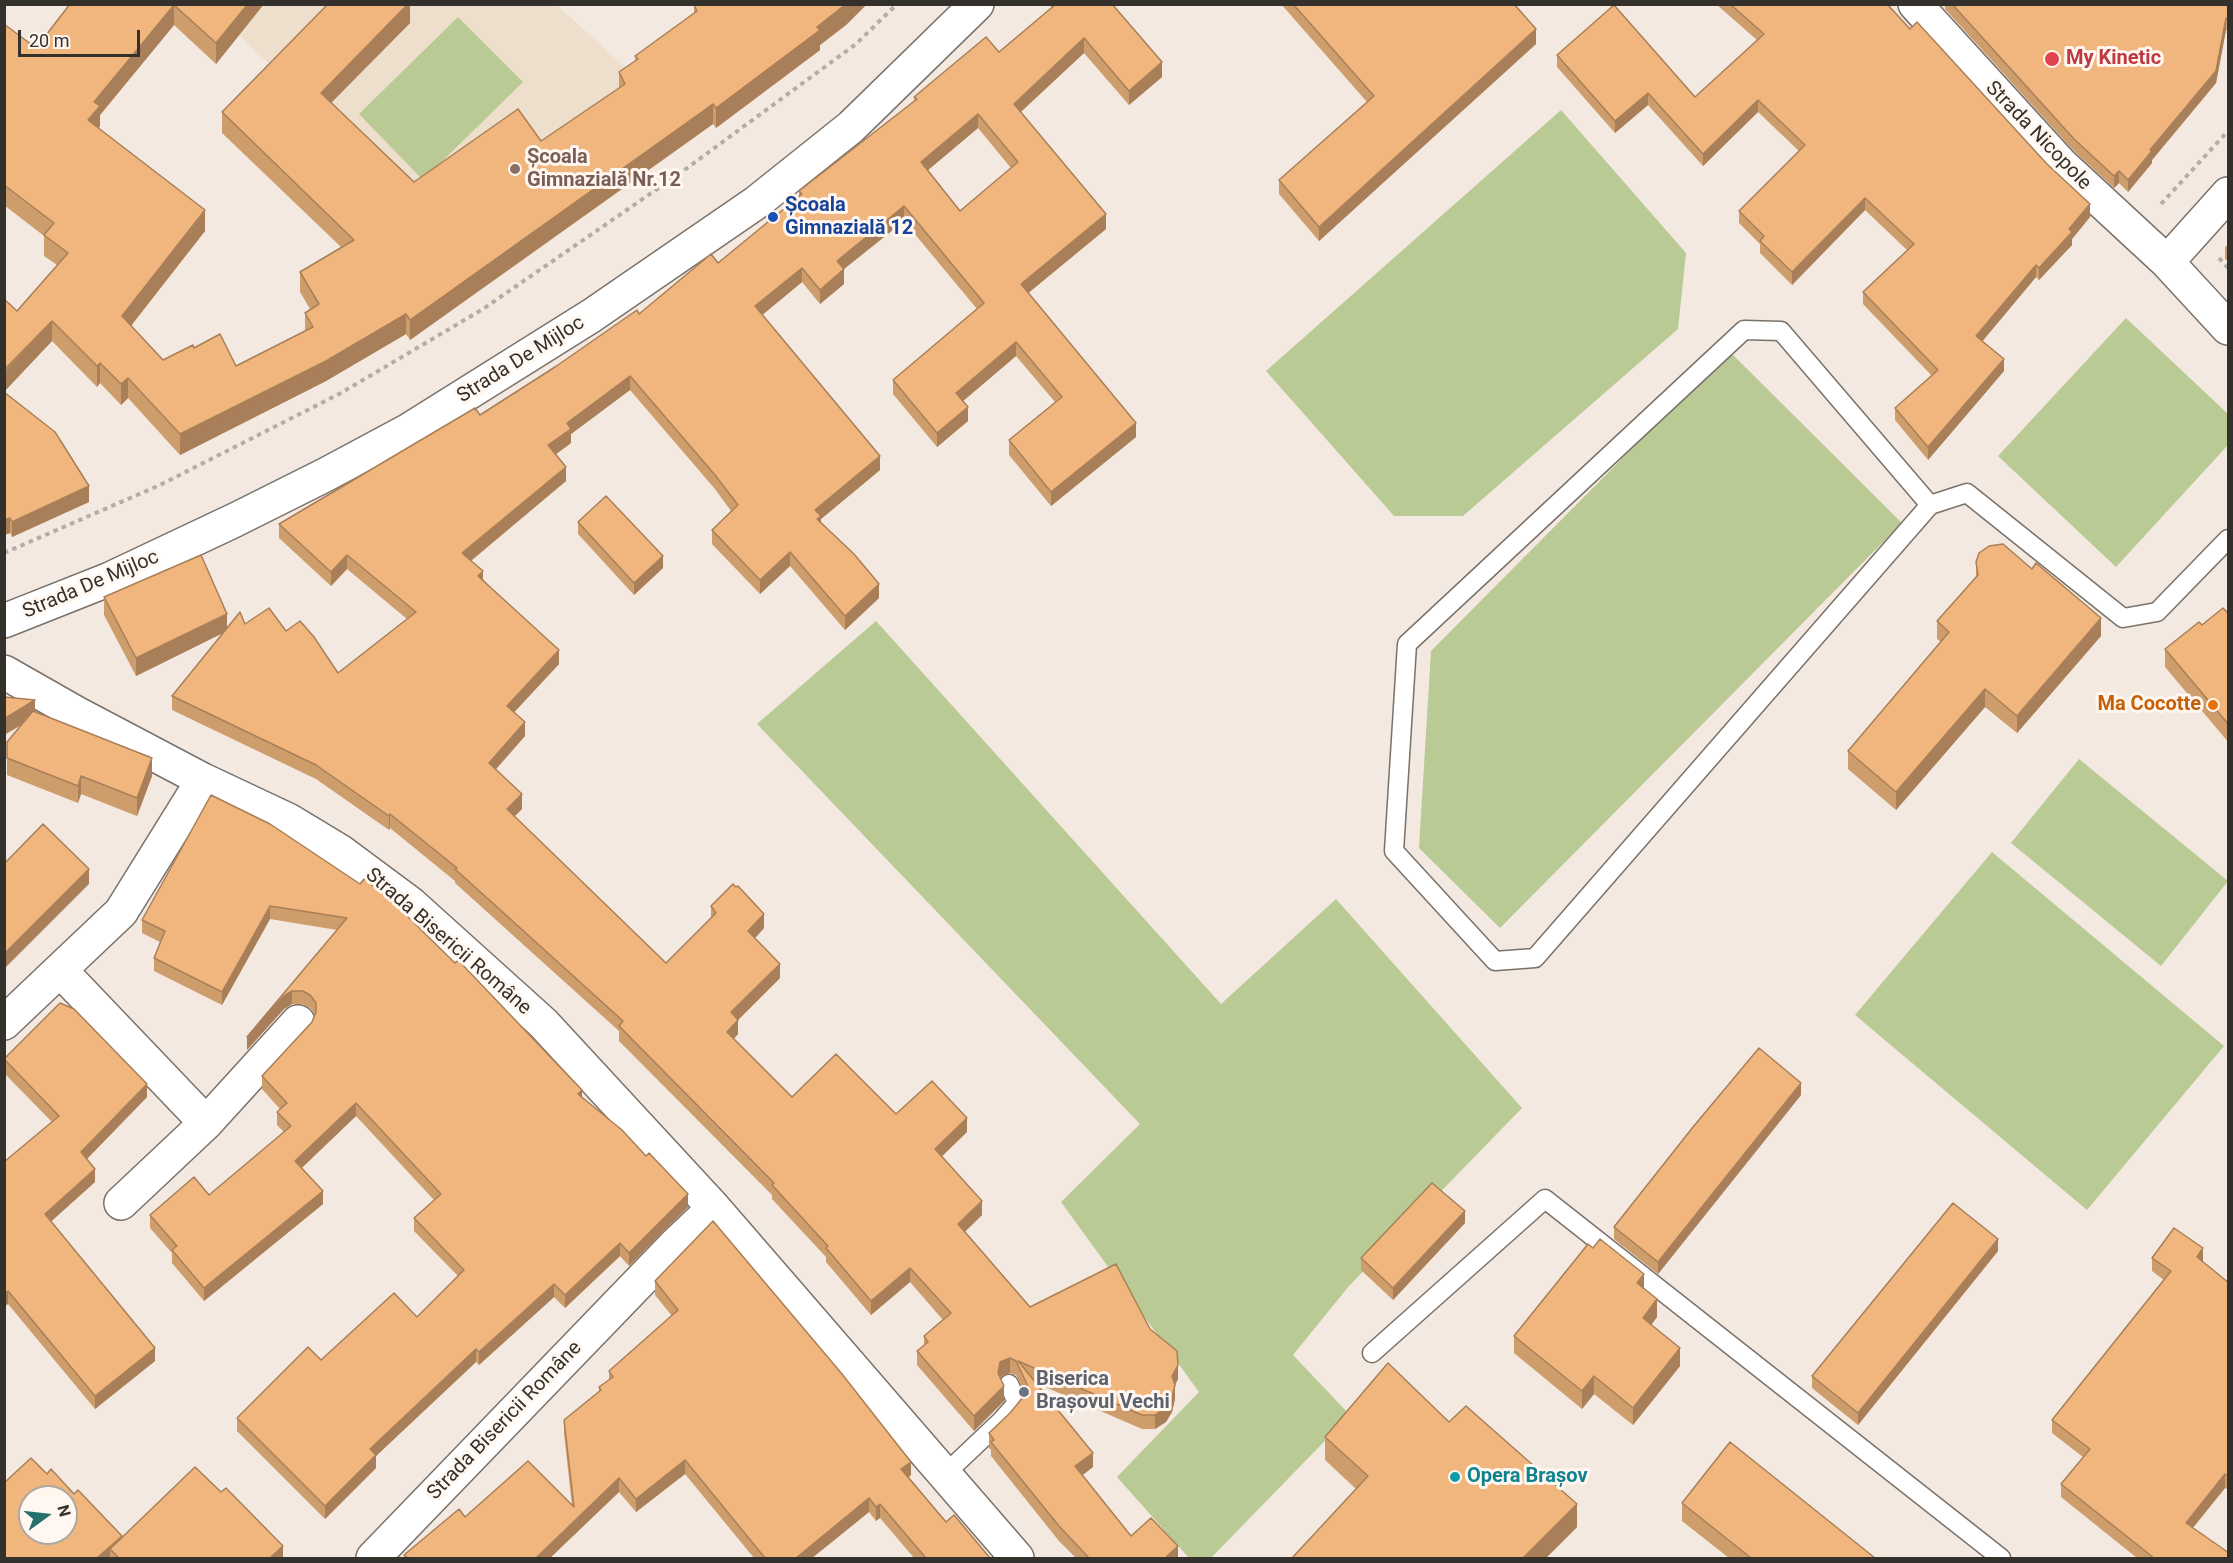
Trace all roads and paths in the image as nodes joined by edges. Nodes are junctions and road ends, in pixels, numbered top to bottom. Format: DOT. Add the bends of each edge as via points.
graph roads {
  1 [pos="897,4"];
  2 [pos="977,4"];
  3 [pos="1915,4"];
  4 [pos="2229,194"];
  5 [pos="2167,262"];
  6 [pos="2229,328"];
  7 [pos="1930,505"];
  8 [pos="2229,539"];
  9 [pos="4,553"];
  10 [pos="4,621"];
  11 [pos="4,672"];
  12 [pos="203,780"];
  13 [pos="60,970"];
  14 [pos="298,1022"];
  15 [pos="4,1023"];
  16 [pos="206,1123"];
  17 [pos="121,1203"];
  18 [pos="714,1208"];
  19 [pos="1372,1353"];
  20 [pos="1010,1384"];
  21 [pos="945,1474"];
  22 [pos="373,1558"];
  23 [pos="1017,1558"];
  24 [pos="2001,1558"];
  1 -- 9 [label="path" via="856,44 679,174 483,309 341,393 160,485"];
  2 -- 10 [label="street, Strada De Mijloc" via="850,127 757,202 591,316 409,430 325,475 110,579"];
  3 -- 5 [label="street, Strada Nicopole" via="2061,164"];
  4 -- 5 [label="street"];
  5 -- 6 [label="street, Strada Nicopole"];
  7 -- 7 [label="lane" via="1535,958 1495,961 1394,851 1407,644 1744,330 1781,331"];
  7 -- 8 [label="lane" via="1967,493 2123,618 2157,612"];
  11 -- 12 [label="street, Strada Bisericii Române"];
  12 -- 13 [label="street" via="121,912"];
  12 -- 18 [label="street, Strada Bisericii Române" via="288,820 341,852 411,904 543,1023"];
  13 -- 15 [label="street"];
  13 -- 16 [label="street"];
  14 -- 16 [label="street"];
  16 -- 17 [label="street"];
  18 -- 21 [label="street, Strada Bisericii Române"];
  18 -- 22 [label="street, Strada Bisericii Române"];
  19 -- 24 [label="lane" via="1545,1199"];
  20 -- 21 [label="lane" via="1017,1403"];
  21 -- 23 [label="street, Strada Bisericii Române"];
}
